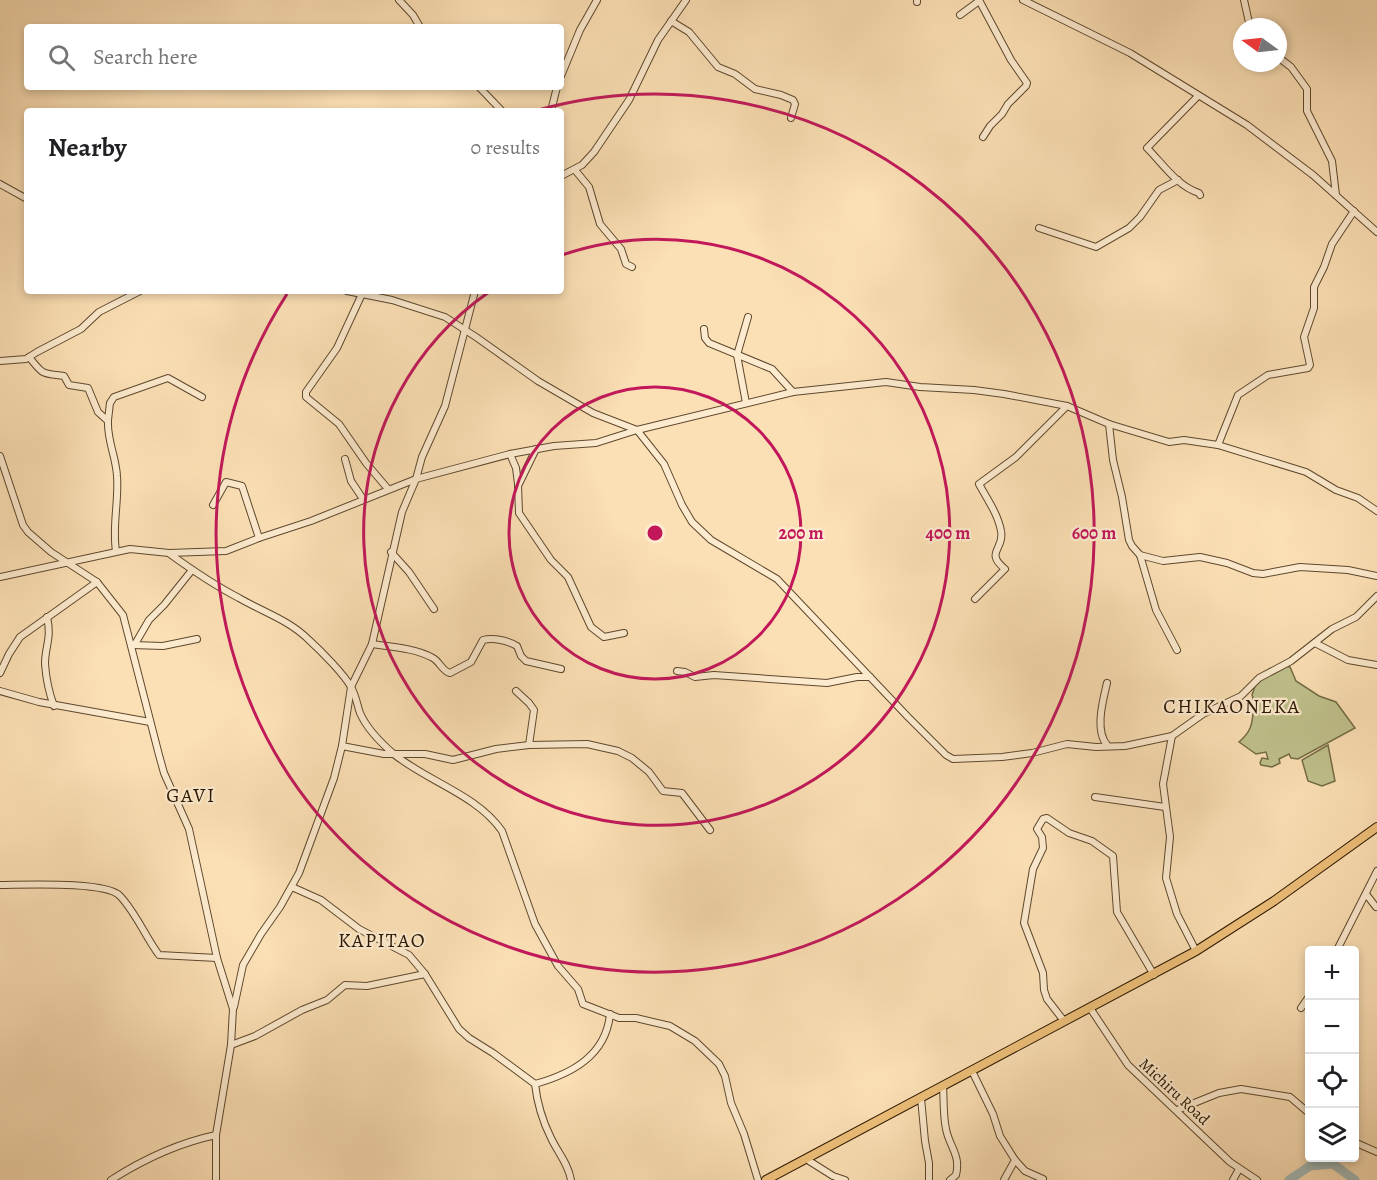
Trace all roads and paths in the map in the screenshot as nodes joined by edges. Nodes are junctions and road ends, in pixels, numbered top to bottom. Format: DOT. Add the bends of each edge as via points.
graph roads {
  1 [pos="399,0"];
  2 [pos="597,0"];
  3 [pos="686,0"];
  4 [pos="979,0"];
  5 [pos="1023,0"];
  6 [pos="1244,0"];
  7 [pos="960,15"];
  8 [pos="1248,18"];
  9 [pos="671,21"];
  10 [pos="418,24"];
  11 [pos="1287,64"];
  12 [pos="564,69"];
  13 [pos="482,90"];
  14 [pos="556,90"];
  15 [pos="1198,96"];
  16 [pos="498,108"];
  17 [pos="552,108"];
  18 [pos="792,118"];
  19 [pos="983,137"];
  20 [pos="575,170"];
  21 [pos="564,175"];
  22 [pos="1178,180"];
  23 [pos="0,184"];
  24 [pos="1200,195"];
  25 [pos="1336,195"];
  26 [pos="24,197"];
  27 [pos="1354,211"];
  28 [pos="1039,228"];
  29 [pos="1377,232"];
  30 [pos="632,267"];
  31 [pos="134,294"];
  32 [pos="363,294"];
  33 [pos="474,294"];
  34 [pos="748,317"];
  35 [pos="465,330"];
  36 [pos="704,330"];
  37 [pos="737,355"];
  38 [pos="29,357"];
  39 [pos="0,361"];
  40 [pos="793,392"];
  41 [pos="202,397"];
  42 [pos="746,403"];
  43 [pos="1066,406"];
  44 [pos="108,420"];
  45 [pos="1108,424"];
  46 [pos="637,430"];
  47 [pos="1218,445"];
  48 [pos="536,449"];
  49 [pos="510,454"];
  50 [pos="0,456"];
  51 [pos="345,459"];
  52 [pos="416,479"];
  53 [pos="518,484"];
  54 [pos="388,489"];
  55 [pos="363,499"];
  56 [pos="213,505"];
  57 [pos="1377,511"];
  58 [pos="259,538"];
  59 [pos="116,551"];
  60 [pos="391,552"];
  61 [pos="169,553"];
  62 [pos="1140,555"];
  63 [pos="67,562"];
  64 [pos="192,570"];
  65 [pos="1377,576"];
  66 [pos="0,577"];
  67 [pos="97,582"];
  68 [pos="1377,596"];
  69 [pos="975,599"];
  70 [pos="434,609"];
  71 [pos="47,617"];
  72 [pos="624,633"];
  73 [pos="196,639"];
  74 [pos="1315,643"];
  75 [pos="134,644"];
  76 [pos="372,644"];
  77 [pos="1177,650"];
  78 [pos="1377,665"];
  79 [pos="561,669"];
  80 [pos="677,671"];
  81 [pos="0,673"];
  82 [pos="870,677"];
  83 [pos="1107,682"];
  84 [pos="351,687"];
  85 [pos="0,691"];
  86 [pos="516,691"];
  87 [pos="54,705"];
  88 [pos="150,722"];
  89 [pos="1172,736"];
  90 [pos="529,745"];
  91 [pos="342,746"];
  92 [pos="1108,747"];
  93 [pos="395,755"];
  94 [pos="1095,797"];
  95 [pos="1165,807"];
  96 [pos="1377,828"];
  97 [pos="710,830"];
  98 [pos="1377,871"];
  99 [pos="1375,882"];
  100 [pos="0,885"];
  101 [pos="292,887"];
  102 [pos="1366,894"];
  103 [pos="1376,907"];
  104 [pos="1339,946"];
  105 [pos="1196,951"];
  106 [pos="217,958"];
  107 [pos="425,974"];
  108 [pos="1154,975"];
  109 [pos="1307,1000"];
  110 [pos="1090,1008"];
  111 [pos="1301,1008"];
  112 [pos="233,1009"];
  113 [pos="610,1014"];
  114 [pos="618,1018"];
  115 [pos="1064,1021"];
  116 [pos="609,1025"];
  117 [pos="231,1045"];
  118 [pos="972,1071"];
  119 [pos="535,1084"];
  120 [pos="944,1086"];
  121 [pos="921,1098"];
  122 [pos="1177,1110"];
  123 [pos="1305,1110"];
  124 [pos="216,1135"];
  125 [pos="1359,1144"];
  126 [pos="1377,1152"];
  127 [pos="806,1159"];
  128 [pos="1015,1160"];
  129 [pos="1239,1169"];
  130 [pos="1043,1179"];
  131 [pos="111,1180"];
  132 [pos="216,1180"];
  133 [pos="572,1180"];
  134 [pos="758,1180"];
  135 [pos="766,1180"];
  136 [pos="845,1180"];
  137 [pos="929,1180"];
  138 [pos="950,1180"];
  139 [pos="1004,1180"];
  140 [pos="1233,1180"];
  141 [pos="1257,1180"];
  1 -- 10 [label="street"];
  2 -- 12 [label="street"];
  3 -- 9 [label="street"];
  4 -- 7 [label="street"];
  4 -- 19 [label="street" via="1027,83"];
  5 -- 15 [label="street" via="1130,53"];
  6 -- 8 [label="street"];
  9 -- 18 [label="street" via="689,32 718,68 735,74 754,89 794,100"];
  9 -- 20 [label="street" via="629,100 588,159"];
  11 -- 25 [label="street" via="1307,89 1307,111 1332,161"];
  13 -- 16 [label="street"];
  14 -- 17 [label="street"];
  15 -- 22 [label="street" via="1147,148"];
  15 -- 25 [label="street" via="1247,125"];
  20 -- 21 [label="street"];
  20 -- 30 [label="street" via="591,192 600,224 621,249 626,264"];
  22 -- 24 [label="street"];
  22 -- 28 [label="street" via="1159,190 1129,228 1096,247"];
  23 -- 26 [label="street"];
  25 -- 27 [label="street"];
  27 -- 29 [label="street"];
  27 -- 47 [label="street" via="1332,244 1314,287 1314,308 1304,337 1310,365 1268,375 1238,394"];
  31 -- 38 [label="street"];
  32 -- 35 [label="street" via="421,308"];
  32 -- 54 [label="street" via="337,348 306,392 306,398 339,424"];
  33 -- 35 [label="street"];
  34 -- 37 [label="street"];
  35 -- 46 [label="street" via="593,414"];
  35 -- 52 [label="street" via="445,406"];
  36 -- 37 [label="street" via="709,343"];
  37 -- 40 [label="street" via="772,369"];
  37 -- 42 [label="street"];
  38 -- 39 [label="street"];
  38 -- 44 [label="street" via="47,375 64,376 70,386 88,388 98,411"];
  40 -- 42 [label="street"];
  40 -- 43 [label="street" via="895,382 984,391"];
  41 -- 44 [label="street" via="168,378 114,397"];
  42 -- 46 [label="street"];
  43 -- 45 [label="street"];
  43 -- 69 [label="street" via="1016,457 979,484 1001,529 996,558 1005,569"];
  44 -- 59 [label="street" via="117,474"];
  45 -- 47 [label="street" via="1169,442"];
  45 -- 62 [label="street" via="1129,540"];
  46 -- 48 [label="street" via="596,443"];
  46 -- 82 [label="street" via="664,464 692,522 711,540 777,579"];
  47 -- 57 [label="street" via="1306,472"];
  48 -- 49 [label="street"];
  48 -- 53 [label="street"];
  49 -- 52 [label="street"];
  49 -- 53 [label="street"];
  50 -- 63 [label="street" via="23,525"];
  51 -- 55 [label="street" via="351,481"];
  52 -- 54 [label="street"];
  52 -- 60 [label="street"];
  53 -- 72 [label="street" via="519,513 551,560 568,577 591,627 604,637"];
  54 -- 55 [label="street"];
  55 -- 58 [label="street"];
  56 -- 58 [label="street" via="226,482 242,486"];
  58 -- 61 [label="street" via="226,551"];
  59 -- 61 [label="street"];
  59 -- 63 [label="street"];
  60 -- 70 [label="street"];
  60 -- 76 [label="street"];
  61 -- 64 [label="street"];
  62 -- 65 [label="street" via="1163,561 1197,557 1263,574 1300,567"];
  62 -- 77 [label="street" via="1156,610"];
  63 -- 66 [label="street"];
  63 -- 67 [label="street"];
  64 -- 75 [label="street"];
  64 -- 84 [label="street" via="297,629"];
  67 -- 71 [label="street"];
  67 -- 75 [label="street" via="123,615"];
  68 -- 74 [label="street" via="1356,617"];
  71 -- 81 [label="street" via="17,640"];
  71 -- 87 [label="street" via="50,634 45,666"];
  73 -- 75 [label="street" via="163,646"];
  74 -- 78 [label="street" via="1348,660"];
  74 -- 89 [label="street" via="1259,678 1241,696 1203,714"];
  75 -- 88 [label="street"];
  76 -- 79 [label="street" via="435,658 450,673 471,662 483,640 500,640 518,646 526,661"];
  76 -- 84 [label="street"];
  80 -- 82 [label="street" via="700,678 714,675 827,683"];
  82 -- 92 [label="street" via="953,759 1040,752 1067,744"];
  83 -- 92 [label="street" via="1101,730"];
  84 -- 91 [label="street"];
  84 -- 93 [label="street" via="365,723"];
  85 -- 87 [label="street"];
  86 -- 90 [label="street" via="534,710"];
  87 -- 88 [label="street"];
  88 -- 106 [label="street" via="164,773 189,829"];
  89 -- 92 [label="street"];
  89 -- 95 [label="street" via="1163,781"];
  90 -- 93 [label="street" via="453,760 425,754"];
  90 -- 97 [label="street" via="587,744 618,751 641,765 663,791 682,793"];
  91 -- 93 [label="street"];
  91 -- 101 [label="street" via="334,778"];
  93 -- 113 [label="street" via="494,818 535,924 558,966 579,989 584,1004"];
  94 -- 95 [label="street"];
  95 -- 105 [label="street" via="1170,837 1168,885 1177,914"];
  96 -- 105 [label="main road"];
  98 -- 99 [label="street"];
  99 -- 102 [label="street"];
  100 -- 106 [label="street" via="90,886 112,890 119,894 159,955"];
  101 -- 107 [label="street" via="321,900 359,929 409,956"];
  101 -- 112 [label="street" via="243,965"];
  102 -- 103 [label="street"];
  102 -- 104 [label="street"];
  105 -- 108 [label="main road"];
  106 -- 112 [label="street"];
  107 -- 117 [label="street" via="367,986 345,986 327,1000"];
  107 -- 119 [label="street" via="448,1013 469,1038"];
  108 -- 110 [label="main road"];
  108 -- 115 [label="street" via="1117,912 1113,856 1092,841 1043,819 1037,829 1043,848 1033,869 1024,923 1043,973 1047,999"];
  109 -- 111 [label="street"];
  110 -- 115 [label="main road"];
  110 -- 122 [label="street, Michiru Road" via="1128,1065"];
  112 -- 117 [label="street"];
  113 -- 114 [label="street"];
  113 -- 116 [label="street"];
  114 -- 116 [label="street"];
  114 -- 134 [label="street" via="670,1026 695,1041 719,1064"];
  115 -- 118 [label="main road"];
  116 -- 119 [label="street" via="588,1060 556,1078"];
  117 -- 124 [label="street"];
  118 -- 120 [label="main road"];
  118 -- 128 [label="street" via="1000,1136"];
  119 -- 133 [label="street" via="550,1136"];
  120 -- 121 [label="main road"];
  120 -- 138 [label="street" via="946,1128 957,1161 956,1175"];
  121 -- 127 [label="main road"];
  121 -- 137 [label="street"];
  122 -- 123 [label="street" via="1219,1093 1241,1089 1290,1097"];
  122 -- 129 [label="street, Michiru Road"];
  124 -- 131 [label="street" via="156,1155"];
  124 -- 132 [label="street"];
  125 -- 126 [label="street"];
  127 -- 135 [label="main road"];
  127 -- 136 [label="street"];
  128 -- 130 [label="street" via="1025,1171"];
  128 -- 139 [label="street"];
  129 -- 140 [label="street"];
  129 -- 141 [label="street, Michiru Road"];
}
